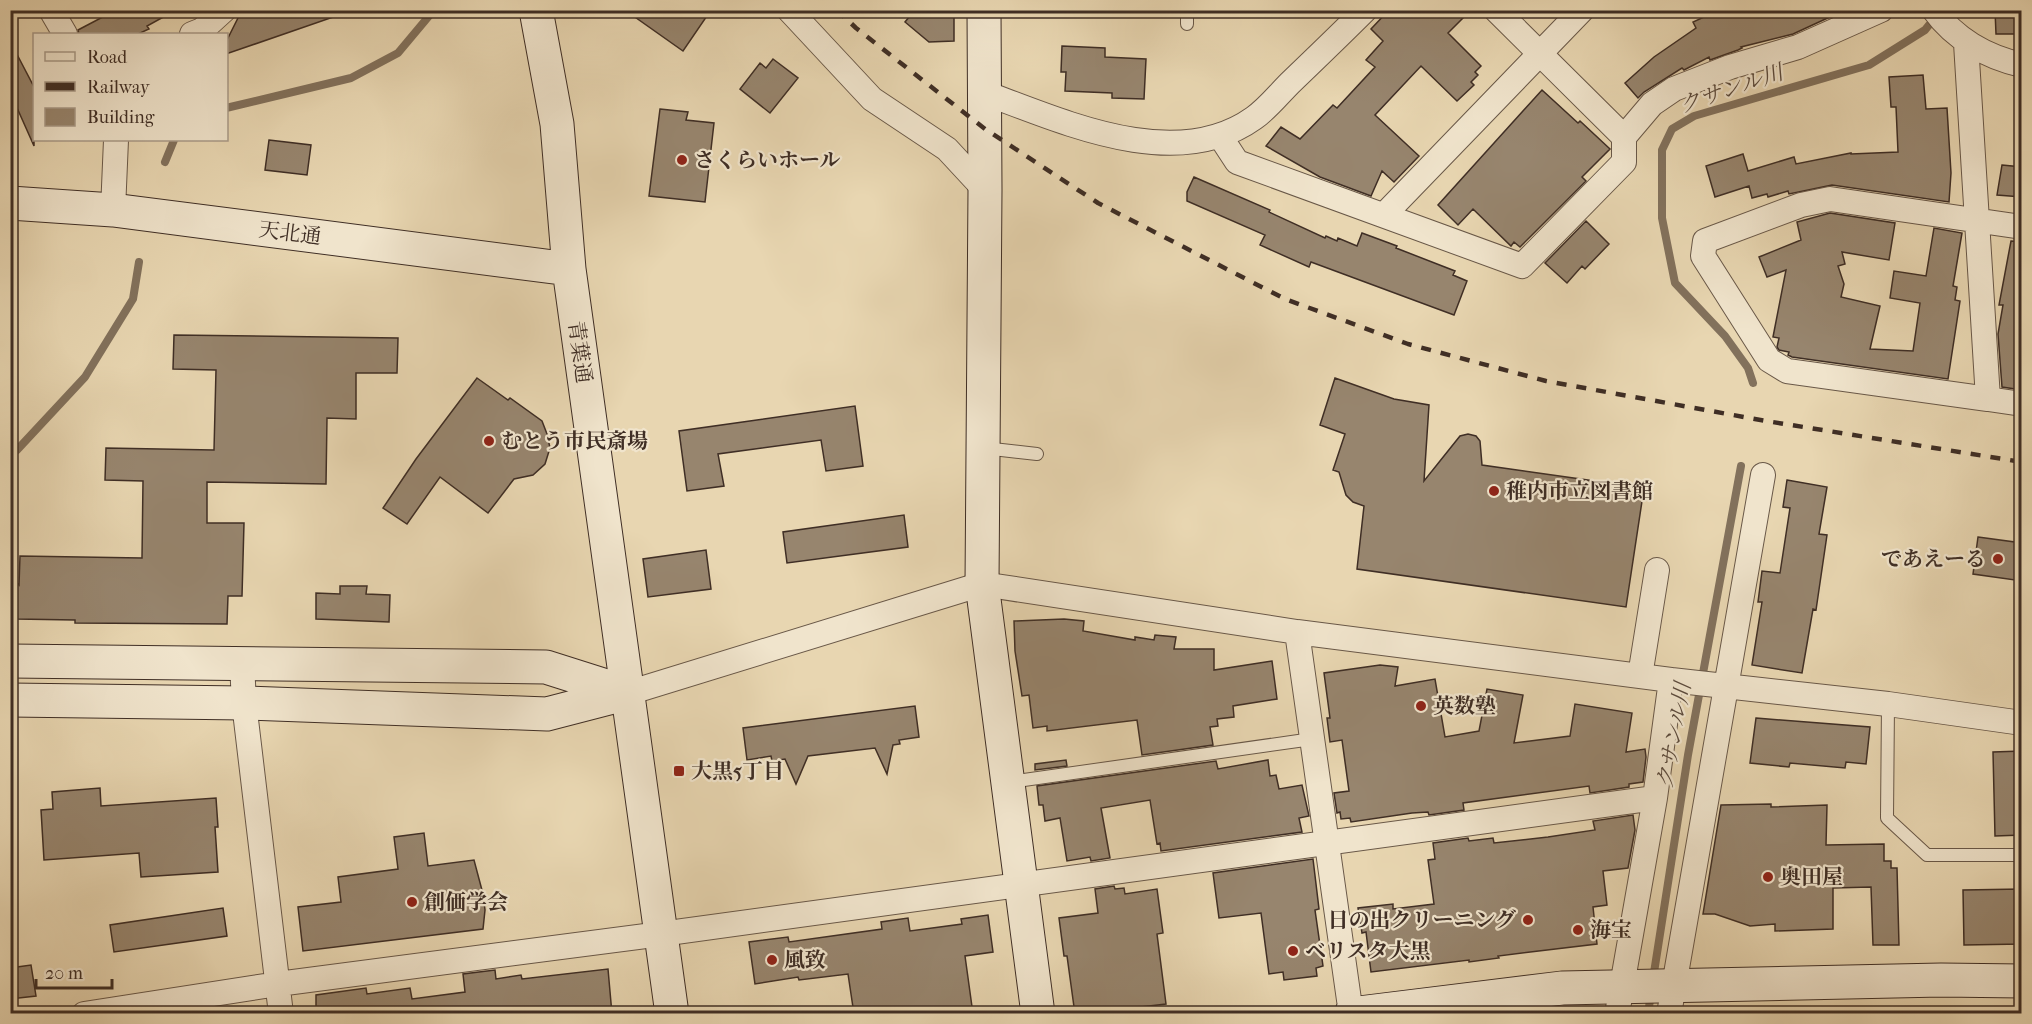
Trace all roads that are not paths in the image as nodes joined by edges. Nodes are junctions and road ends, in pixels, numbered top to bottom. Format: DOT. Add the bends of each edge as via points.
graph roads {
  1 [pos="51,10"];
  2 [pos="224,10"];
  3 [pos="536,10"];
  4 [pos="789,10"];
  5 [pos="984,10"];
  6 [pos="1187,10"];
  7 [pos="1365,10"];
  8 [pos="1496,10"];
  9 [pos="1582,10"];
  10 [pos="1881,10"];
  11 [pos="1934,10"];
  12 [pos="1187,24"];
  13 [pos="64,33"];
  14 [pos="194,33"];
  15 [pos="1966,43"];
  16 [pos="1539,54"];
  17 [pos="2022,65"];
  18 [pos="985,93"];
  19 [pos="1220,136"];
  20 [pos="1624,137"];
  21 [pos="116,141"];
  22 [pos="985,190"];
  23 [pos="10,203"];
  24 [pos="113,210"];
  25 [pos="1384,215"];
  26 [pos="1977,220"];
  27 [pos="2022,227"];
  28 [pos="569,269"];
  29 [pos="1988,399"];
  30 [pos="2022,404"];
  31 [pos="983,448"];
  32 [pos="1037,454"];
  33 [pos="1763,475"];
  34 [pos="1657,570"];
  35 [pos="982,584"];
  36 [pos="1297,632"];
  37 [pos="10,661"];
  38 [pos="242,663"];
  39 [pos="1640,676"];
  40 [pos="1674,680"];
  41 [pos="1720,685"];
  42 [pos="628,693"];
  43 [pos="10,700"];
  44 [pos="244,703"];
  45 [pos="1888,704"];
  46 [pos="2022,723"];
  47 [pos="1312,739"];
  48 [pos="1008,783"];
  49 [pos="1655,798"];
  50 [pos="1327,842"];
  51 [pos="2022,855"];
  52 [pos="1021,884"];
  53 [pos="661,934"];
  54 [pos="2022,981"];
  55 [pos="278,984"];
  56 [pos="1646,995"];
  57 [pos="84,1014"];
  58 [pos="281,1014"];
  59 [pos="672,1014"];
  60 [pos="1038,1014"];
  61 [pos="1351,1014"];
  1 -- 13 [label="street"];
  2 -- 14 [label="street"];
  3 -- 28 [label="street, 青葉通" via="557,124"];
  4 -- 22 [label="street" via="872,99 946,149"];
  5 -- 18 [label="street"];
  6 -- 12 [label="lane"];
  7 -- 19 [label="street" via="1254,118"];
  8 -- 16 [label="street"];
  9 -- 16 [label="street"];
  10 -- 20 [label="street" via="1798,47 1674,89 1652,104"];
  11 -- 15 [label="street"];
  15 -- 17 [label="street"];
  15 -- 26 [label="street"];
  16 -- 20 [label="street"];
  16 -- 25 [label="street"];
  18 -- 19 [label="street" via="1084,129 1134,140 1185,143"];
  18 -- 22 [label="street"];
  19 -- 25 [label="street" via="1237,162"];
  20 -- 25 [label="street" via="1624,162 1522,266"];
  21 -- 24 [label="street"];
  22 -- 31 [label="street"];
  23 -- 24 [label="street, 天北通"];
  24 -- 28 [label="street, 天北通"];
  26 -- 27 [label="street"];
  26 -- 29 [label="street"];
  26 -- 29 [label="street" via="1830,199 1801,205 1705,241 1703,255 1769,360 1787,371"];
  28 -- 42 [label="street, 青葉通"];
  29 -- 30 [label="street"];
  31 -- 32 [label="lane"];
  31 -- 35 [label="street"];
  33 -- 41 [label="street"];
  34 -- 39 [label="street"];
  35 -- 36 [label="street"];
  35 -- 42 [label="street"];
  35 -- 48 [label="street"];
  36 -- 39 [label="street"];
  36 -- 47 [label="street"];
  37 -- 38 [label="street"];
  38 -- 42 [label="street" via="546,667"];
  38 -- 44 [label="street"];
  39 -- 40 [label="street"];
  40 -- 41 [label="street"];
  40 -- 49 [label="street"];
  41 -- 45 [label="street"];
  41 -- 56 [label="street"];
  42 -- 44 [label="street" via="547,714"];
  42 -- 53 [label="street, 青葉通"];
  43 -- 44 [label="street"];
  44 -- 55 [label="street"];
  45 -- 46 [label="street"];
  45 -- 51 [label="lane" via="1887,818 1927,855"];
  47 -- 48 [label="lane"];
  47 -- 50 [label="street"];
  48 -- 52 [label="street"];
  49 -- 50 [label="street"];
  49 -- 56 [label="street"];
  50 -- 52 [label="street"];
  50 -- 61 [label="street"];
  52 -- 53 [label="street"];
  52 -- 60 [label="street"];
  53 -- 55 [label="street"];
  53 -- 59 [label="street, 青葉通"];
  54 -- 56 [label="street" via="1941,980"];
  55 -- 57 [label="street"];
  55 -- 58 [label="street"];
  56 -- 61 [label="street" via="1562,988"];
}
